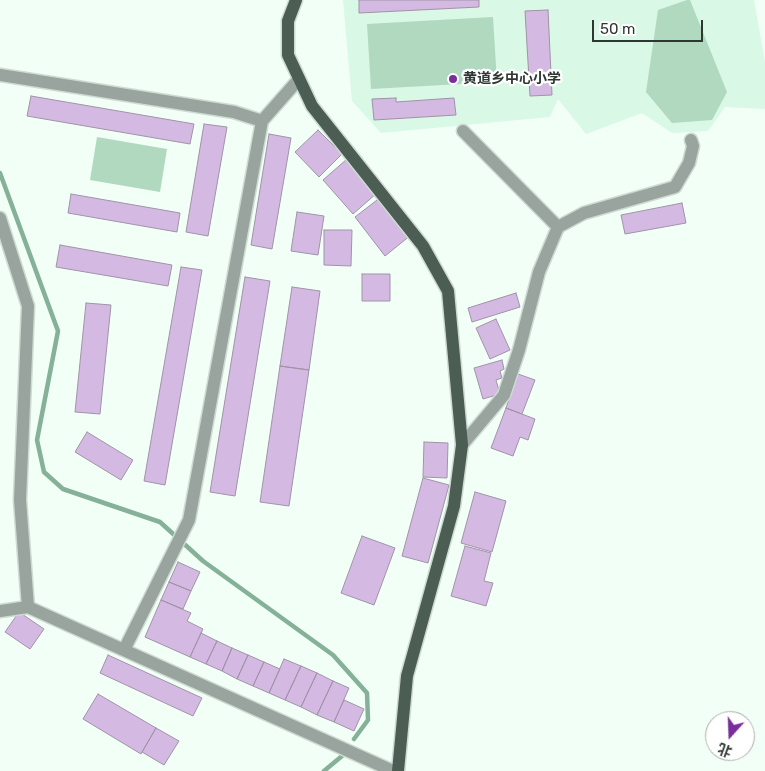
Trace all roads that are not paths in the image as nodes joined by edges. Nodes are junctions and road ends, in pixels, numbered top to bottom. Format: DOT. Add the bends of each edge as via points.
graph roads {
  1 [pos="296,0"];
  2 [pos="0,76"];
  3 [pos="299,78"];
  4 [pos="262,121"];
  5 [pos="463,131"];
  6 [pos="691,140"];
  7 [pos="0,218"];
  8 [pos="558,227"];
  9 [pos="462,445"];
  10 [pos="28,606"];
  11 [pos="0,610"];
  12 [pos="124,650"];
  13 [pos="393,771"];
  14 [pos="398,771"];
  1 -- 3 [label="main road" via="288,21 288,55"];
  2 -- 4 [label="street" via="234,112"];
  3 -- 4 [label="street"];
  3 -- 9 [label="main road" via="312,106 424,246 448,291"];
  4 -- 12 [label="street" via="189,520"];
  5 -- 8 [label="street"];
  6 -- 8 [label="street" via="693,146 689,163 675,187 584,213"];
  7 -- 10 [label="street" via="28,306 20,500"];
  8 -- 9 [label="street" via="539,272 520,350 504,396"];
  9 -- 14 [label="main road" via="454,506 407,676"];
  10 -- 11 [label="street"];
  10 -- 12 [label="street"];
  12 -- 13 [label="street"];
}
